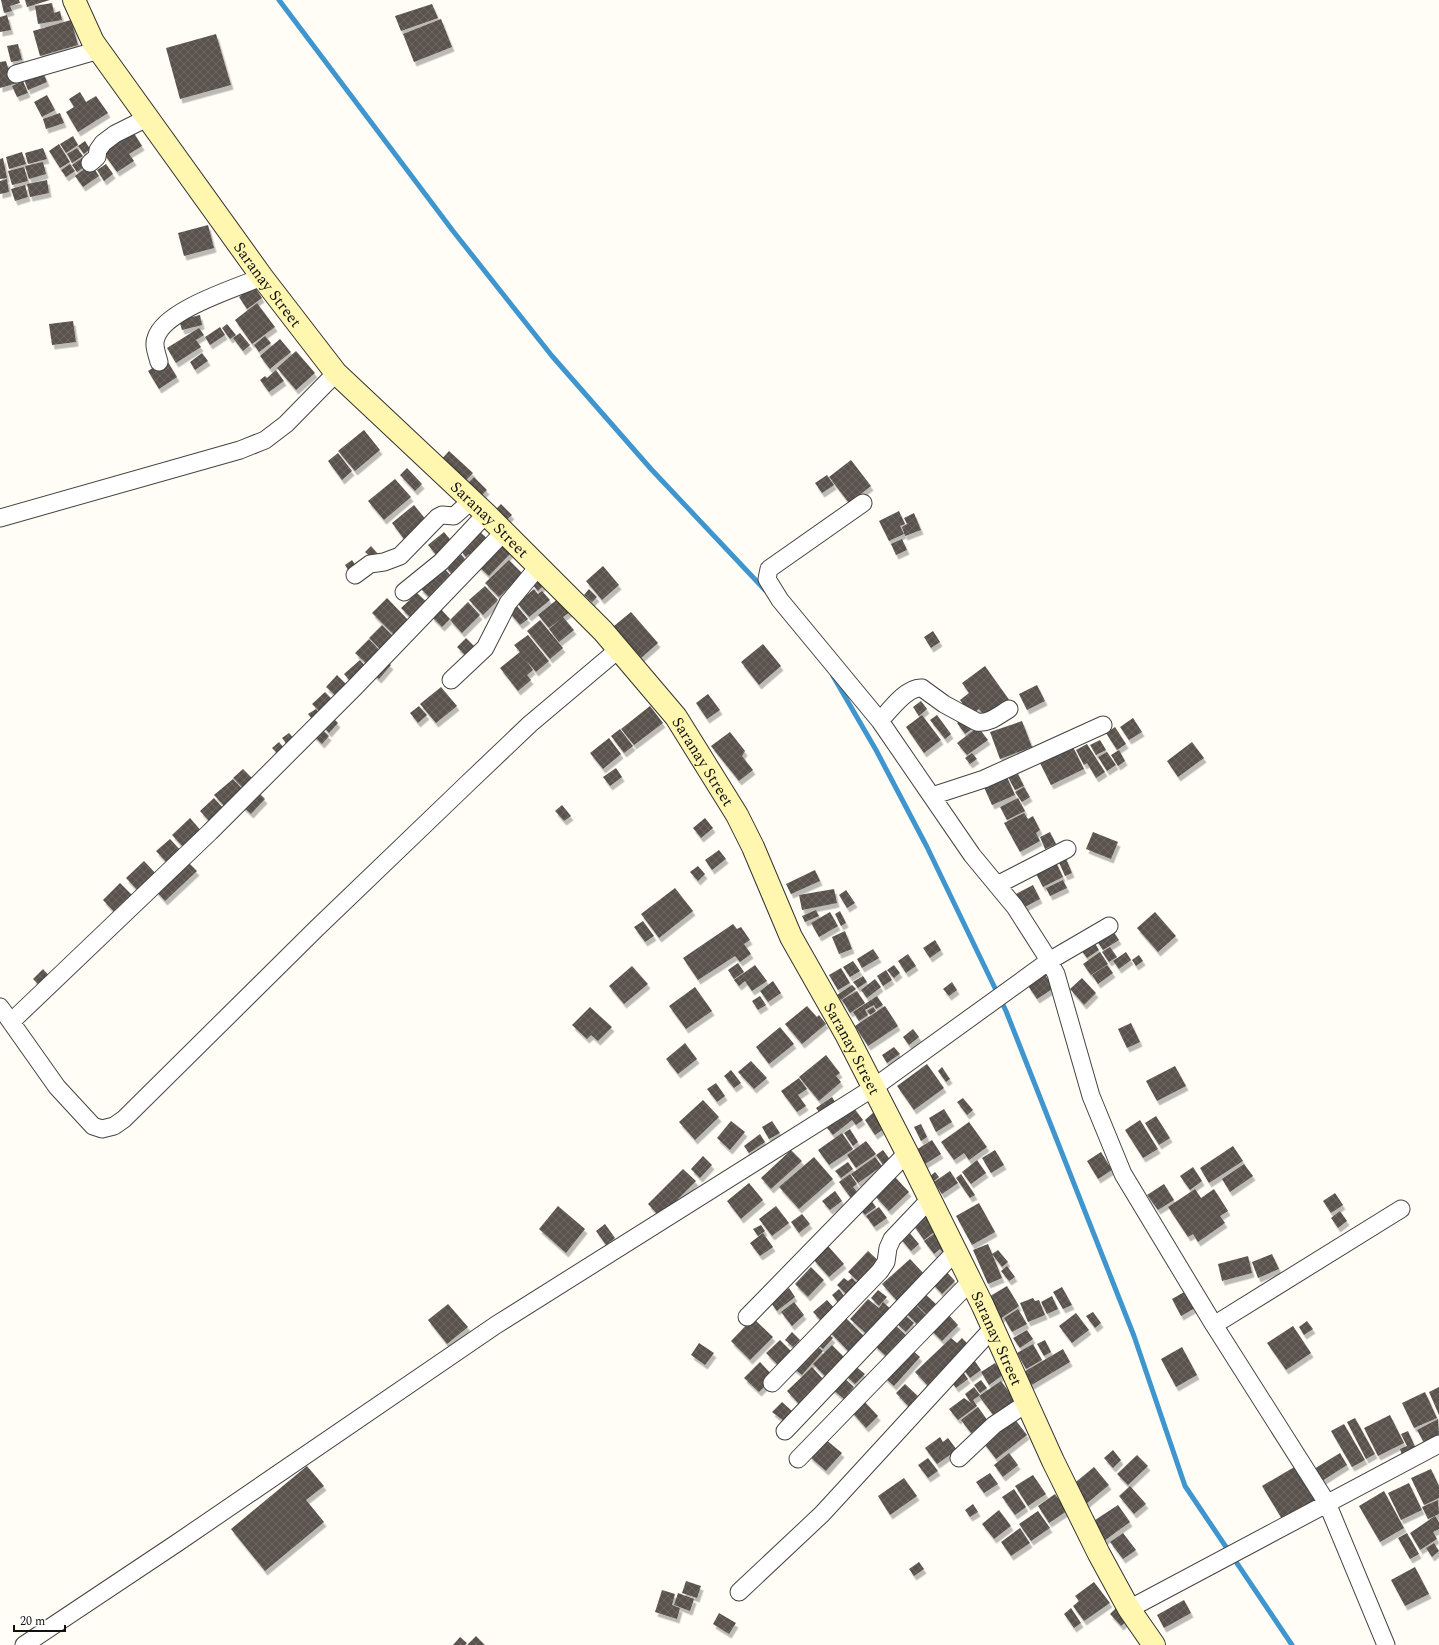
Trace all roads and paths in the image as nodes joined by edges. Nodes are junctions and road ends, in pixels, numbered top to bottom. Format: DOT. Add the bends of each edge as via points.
graph roads {
  1 [pos="74,0"];
  2 [pos="99,50"];
  3 [pos="16,74"];
  4 [pos="147,118"];
  5 [pos="90,163"];
  6 [pos="262,277"];
  7 [pos="159,362"];
  8 [pos="336,373"];
  9 [pos="863,503"];
  10 [pos="478,507"];
  11 [pos="0,518"];
  12 [pos="504,532"];
  13 [pos="538,567"];
  14 [pos="355,575"];
  15 [pos="404,592"];
  16 [pos="618,649"];
  17 [pos="451,680"];
  18 [pos="1009,709"];
  19 [pos="880,721"];
  20 [pos="1103,725"];
  21 [pos="932,796"];
  22 [pos="1067,849"];
  23 [pos="997,885"];
  24 [pos="1108,926"];
  25 [pos="1049,961"];
  26 [pos="0,1007"];
  27 [pos="11,1022"];
  28 [pos="873,1088"];
  29 [pos="907,1152"];
  30 [pos="930,1199"];
  31 [pos="1401,1209"];
  32 [pos="956,1251"];
  33 [pos="970,1282"];
  34 [pos="747,1317"];
  35 [pos="1214,1325"];
  36 [pos="992,1329"];
  37 [pos="772,1383"];
  38 [pos="1027,1403"];
  39 [pos="785,1431"];
  40 [pos="1439,1444"];
  41 [pos="959,1458"];
  42 [pos="798,1459"];
  43 [pos="1327,1503"];
  44 [pos="739,1592"];
  45 [pos="1129,1610"];
  46 [pos="24,1645"];
  47 [pos="1154,1645"];
  48 [pos="1386,1645"];
  1 -- 2 [label="street, Saranay Street"];
  2 -- 3 [label="street"];
  2 -- 4 [label="street, Saranay Street"];
  4 -- 5 [label="street" via="102,143 97,157"];
  4 -- 6 [label="street, Saranay Street"];
  6 -- 7 [label="street" via="189,307 172,318 156,338"];
  6 -- 8 [label="street, Saranay Street"];
  8 -- 10 [label="street, Saranay Street"];
  8 -- 11 [label="street" via="286,424 265,440 240,450"];
  9 -- 19 [label="street" via="769,569 767,579 780,600"];
  10 -- 12 [label="street, Saranay Street"];
  10 -- 14 [label="street" via="454,516 438,517 400,556 370,564"];
  10 -- 15 [label="street" via="441,562"];
  12 -- 13 [label="street, Saranay Street"];
  12 -- 27 [label="street" via="355,687 210,832"];
  13 -- 16 [label="street, Saranay Street"];
  13 -- 17 [label="street" via="508,603 484,648"];
  16 -- 27 [label="street" via="530,724 316,928 124,1119 114,1126 97,1129 83,1116 57,1088"];
  16 -- 28 [label="street, Saranay Street" via="676,717 737,815 791,937 846,1034"];
  18 -- 19 [label="street" via="988,721 977,722 918,687 901,698"];
  19 -- 21 [label="street"];
  20 -- 21 [label="street" via="984,779"];
  21 -- 23 [label="street" via="972,855"];
  22 -- 23 [label="street"];
  23 -- 25 [label="street" via="1015,907"];
  24 -- 25 [label="street"];
  25 -- 28 [label="street"];
  25 -- 35 [label="street" via="1056,974 1091,1096 1123,1174"];
  26 -- 27 [label="street"];
  28 -- 29 [label="street, Saranay Street"];
  28 -- 46 [label="street" via="496,1325"];
  29 -- 30 [label="street, Saranay Street"];
  29 -- 34 [label="street"];
  30 -- 32 [label="street, Saranay Street"];
  30 -- 37 [label="street" via="892,1239 886,1262 880,1271"];
  31 -- 35 [label="street"];
  32 -- 33 [label="street, Saranay Street"];
  32 -- 39 [label="street"];
  33 -- 36 [label="street, Saranay Street"];
  33 -- 42 [label="street"];
  35 -- 43 [label="street"];
  36 -- 38 [label="street, Saranay Street"];
  36 -- 44 [label="street" via="822,1514"];
  38 -- 41 [label="street" via="994,1425"];
  38 -- 45 [label="street, Saranay Street" via="1098,1554"];
  40 -- 43 [label="street"];
  43 -- 45 [label="street"];
  43 -- 48 [label="street"];
  45 -- 47 [label="street, Saranay Street"];
}
